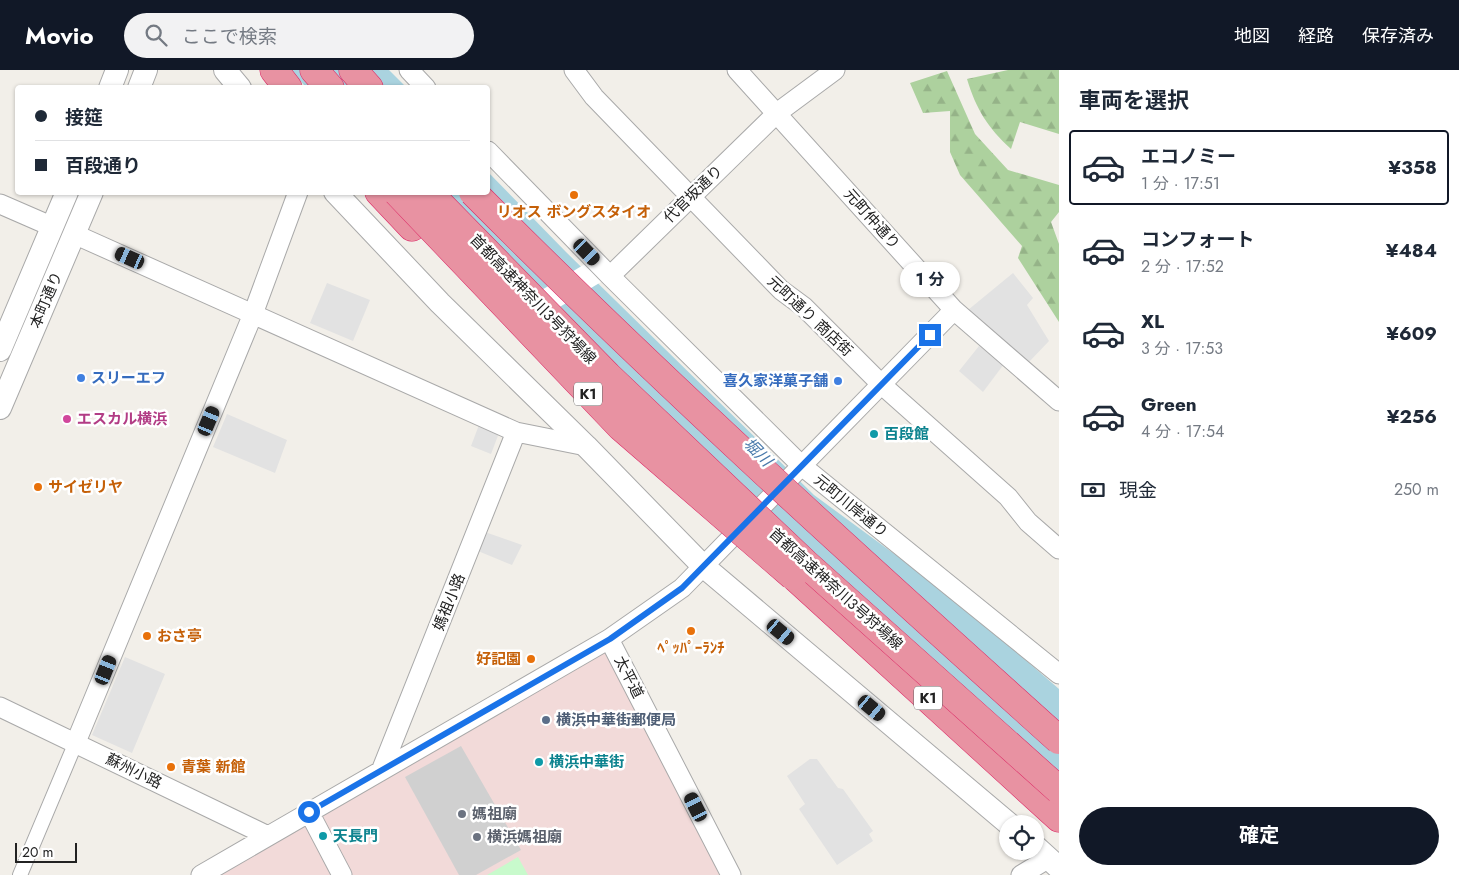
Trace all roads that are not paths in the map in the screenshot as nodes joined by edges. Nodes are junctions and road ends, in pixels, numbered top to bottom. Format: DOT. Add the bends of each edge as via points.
graph roads {
  1 [pos="117,70"];
  2 [pos="146,70"];
  3 [pos="225,70"];
  4 [pos="274,70"];
  5 [pos="296,70"];
  6 [pos="314,70"];
  7 [pos="353,70"];
  8 [pos="409,70"];
  9 [pos="574,70"];
  10 [pos="737,70"];
  11 [pos="835,70"];
  12 [pos="111,85"];
  13 [pos="140,85"];
  14 [pos="238,85"];
  15 [pos="286,85"];
  16 [pos="308,85"];
  17 [pos="327,85"];
  18 [pos="366,85"];
  19 [pos="423,85"];
  20 [pos="777,112"];
  21 [pos="490,153"];
  22 [pos="66,195"];
  23 [pos="91,195"];
  24 [pos="297,195"];
  25 [pos="338,195"];
  26 [pos="382,195"];
  27 [pos="400,195"];
  28 [pos="431,195"];
  29 [pos="476,195"];
  30 [pos="691,196"];
  31 [pos="0,204"];
  32 [pos="53,227"];
  33 [pos="74,234"];
  34 [pos="610,276"];
  35 [pos="954,310"];
  36 [pos="253,314"];
  37 [pos="0,350"];
  38 [pos="563,368"];
  39 [pos="882,385"];
  40 [pos="1059,401"];
  41 [pos="0,408"];
  42 [pos="516,432"];
  43 [pos="586,446"];
  44 [pos="799,469"];
  45 [pos="1059,549"];
  46 [pos="702,565"];
  47 [pos="610,639"];
  48 [pos="1059,674"];
  49 [pos="0,707"];
  50 [pos="1059,740"];
  51 [pos="76,742"];
  52 [pos="381,771"];
  53 [pos="1059,790"];
  54 [pos="309,812"];
  55 [pos="999,816"];
  56 [pos="1059,818"];
  57 [pos="268,836"];
  58 [pos="1048,858"];
  59 [pos="20,875"];
  60 [pos="201,875"];
  61 [pos="342,875"];
  62 [pos="731,875"];
  63 [pos="1021,875"];
  1 -- 12 [label="street"];
  2 -- 13 [label="street"];
  3 -- 14 [label="street"];
  4 -- 15 [label="highway"];
  5 -- 16 [label="highway"];
  6 -- 17 [label="highway"];
  7 -- 18 [label="highway"];
  8 -- 19 [label="street"];
  9 -- 30 [label="street, 元町通り 商店街" via="594,97"];
  10 -- 20 [label="street, 元町仲通り"];
  11 -- 20 [label="street, 代官坂通り"];
  20 -- 30 [label="street, 代官坂通り"];
  20 -- 35 [label="street, 元町仲通り"];
  21 -- 34 [label="street, 元町川岸通り"];
  22 -- 32 [label="street, 本町通り"];
  23 -- 33 [label="street, 本町通り"];
  24 -- 36 [label="street"];
  25 -- 43 [label="street" via="440,303"];
  26 -- 38 [label="highway, bridge" via="482,299"];
  27 -- 38 [label="highway, K1, bridge"];
  28 -- 53 [label="highway, 首都高速神奈川3号狩場線, bridge" via="608,376 798,556"];
  29 -- 50 [label="highway, 首都高速神奈川3号狩場線, bridge" via="676,391"];
  30 -- 34 [label="street, 代官坂通り"];
  30 -- 39 [label="street, 元町通り 商店街" via="781,290 804,308"];
  31 -- 32 [label="street"];
  32 -- 37 [label="street, 本町通り"];
  33 -- 36 [label="street"];
  33 -- 41 [label="street, 本町通り"];
  34 -- 44 [label="street, 元町川岸通り"];
  35 -- 39 [label="street"];
  35 -- 40 [label="street, 元町仲通り"];
  36 -- 42 [label="street"];
  36 -- 51 [label="street"];
  38 -- 56 [label="highway, K1, bridge" via="621,427 796,578"];
  39 -- 44 [label="street"];
  39 -- 45 [label="street, 元町通り 商店街" via="1008,497 1028,522"];
  42 -- 43 [label="street"];
  42 -- 52 [label="street, 媽祖小路"];
  43 -- 46 [label="street"];
  44 -- 46 [label="street, bridge"];
  44 -- 48 [label="street, 元町川岸通り"];
  46 -- 47 [label="street" via="682,588"];
  46 -- 55 [label="street"];
  47 -- 52 [label="street"];
  47 -- 62 [label="street, 太平道"];
  49 -- 51 [label="street, 蘇州小路"];
  51 -- 57 [label="street, 蘇州小路"];
  51 -- 59 [label="street"];
  52 -- 54 [label="street"];
  54 -- 57 [label="street"];
  54 -- 61 [label="street"];
  57 -- 60 [label="street"];
  58 -- 63 [label="street"];
}
